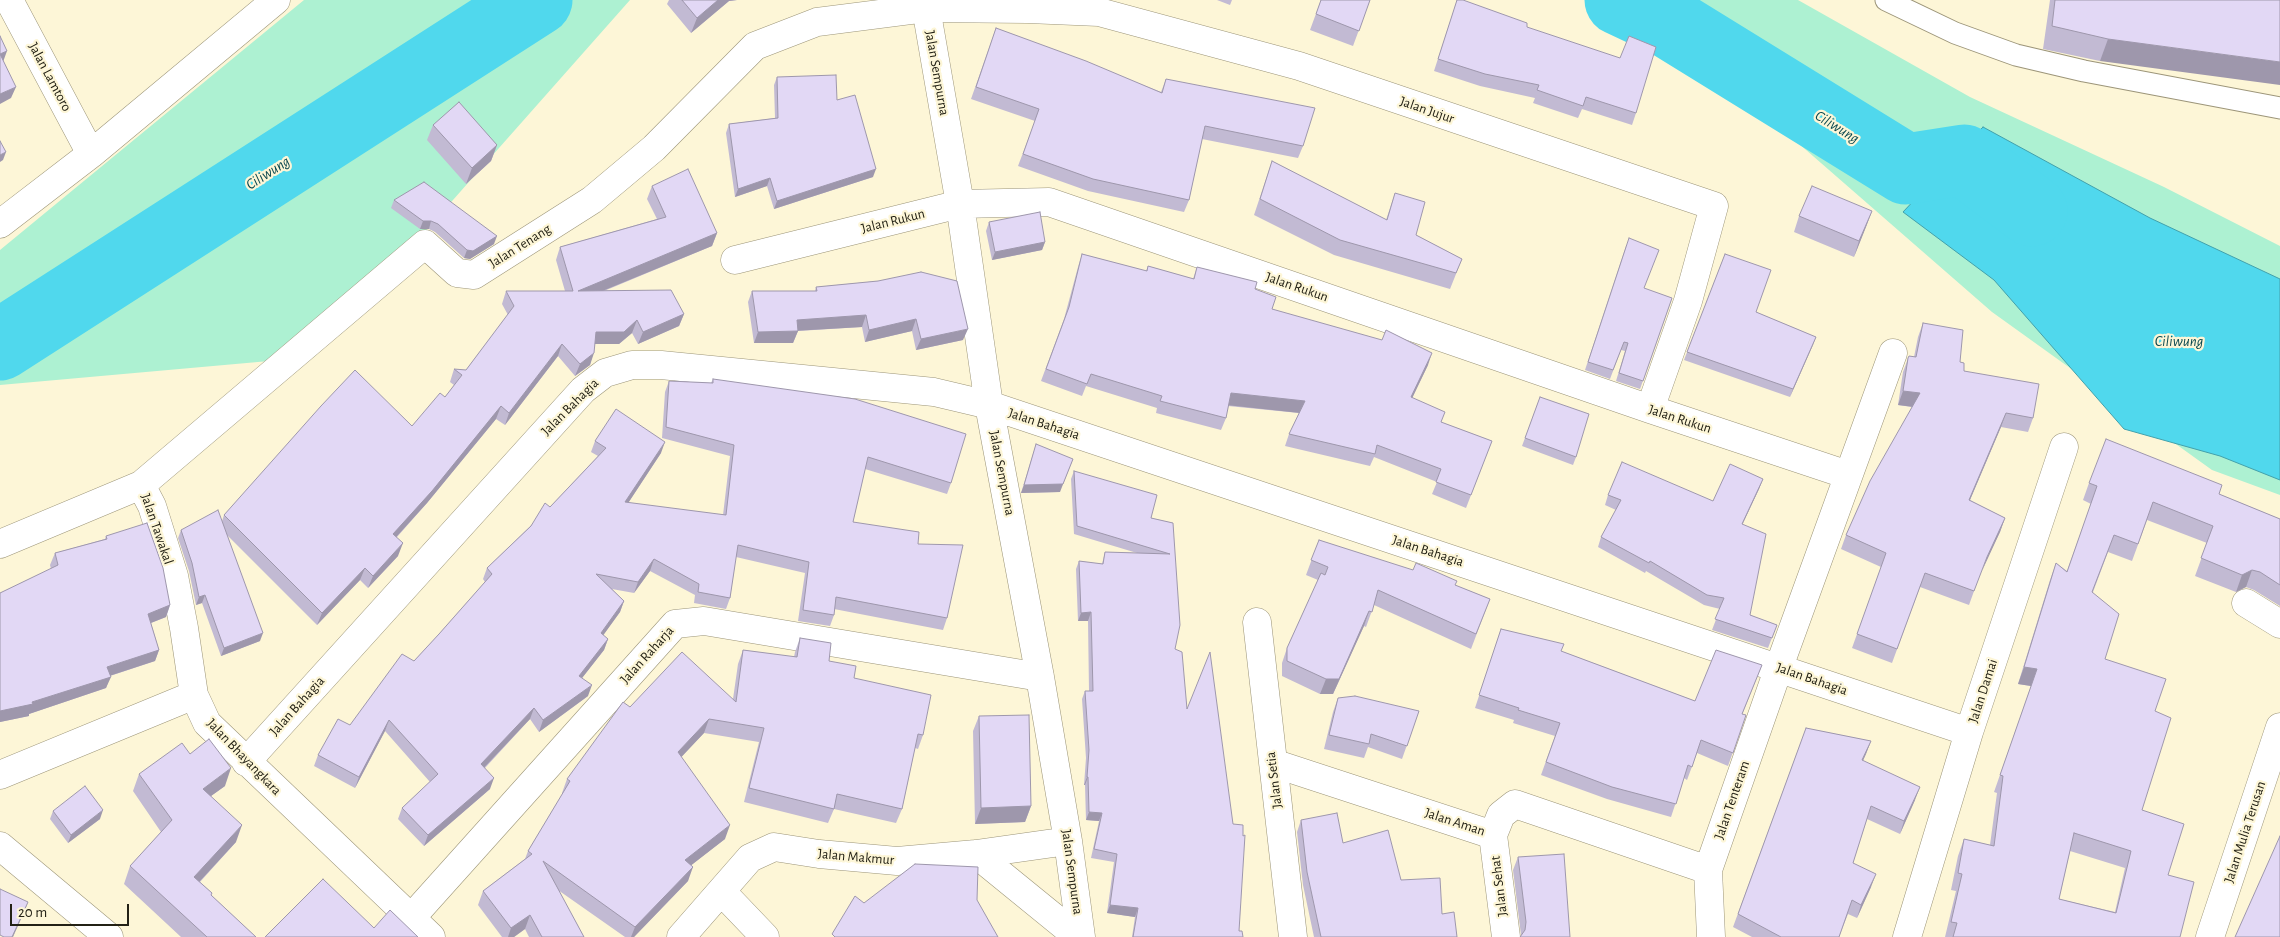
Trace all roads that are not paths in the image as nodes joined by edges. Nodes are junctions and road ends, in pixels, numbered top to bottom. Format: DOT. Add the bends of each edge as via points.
graph roads {
  1 [pos="10,0"];
  2 [pos="276,0"];
  3 [pos="1886,0"];
  4 [pos="926,8"];
  5 [pos="2280,108"];
  6 [pos="91,154"];
  7 [pos="960,204"];
  8 [pos="0,224"];
  9 [pos="735,260"];
  10 [pos="1893,353"];
  11 [pos="989,405"];
  12 [pos="1650,409"];
  13 [pos="2064,446"];
  14 [pos="1848,475"];
  15 [pos="141,485"];
  16 [pos="0,544"];
  17 [pos="2246,603"];
  18 [pos="1257,622"];
  19 [pos="2280,624"];
  20 [pos="1779,667"];
  21 [pos="1040,677"];
  22 [pos="194,695"];
  23 [pos="2280,727"];
  24 [pos="1970,732"];
  25 [pos="246,762"];
  26 [pos="1272,763"];
  27 [pos="0,775"];
  28 [pos="1493,835"];
  29 [pos="1068,841"];
  30 [pos="0,846"];
  31 [pos="976,854"];
  32 [pos="1708,870"];
  33 [pos="722,892"];
  34 [pos="411,918"];
  35 [pos="108,937"];
  36 [pos="431,937"];
  37 [pos="681,937"];
  38 [pos="765,937"];
  39 [pos="1078,937"];
  40 [pos="1082,937"];
  41 [pos="1293,937"];
  42 [pos="1506,937"];
  43 [pos="1710,937"];
  44 [pos="1907,937"];
  45 [pos="2210,937"];
  1 -- 6 [label="street, Jalan Lamtoro"];
  2 -- 6 [label="street"];
  3 -- 5 [label="lane" via="1955,33 2016,54 2084,71"];
  4 -- 7 [label="street, Jalan Sempurna"];
  4 -- 12 [label="street, Jalan Jujur" via="1099,12 1299,66 1714,206 1688,301"];
  4 -- 15 [label="street, Jalan Tenang" via="818,22 755,46 654,148 592,200 474,274 457,273 425,244"];
  6 -- 8 [label="street"];
  7 -- 9 [label="street, Jalan Rukun"];
  7 -- 11 [label="street, Jalan Sempurna"];
  7 -- 12 [label="street, Jalan Rukun" via="1048,202"];
  10 -- 14 [label="street, Jalan Tenteram"];
  11 -- 20 [label="street, Jalan Bahagia"];
  11 -- 21 [label="street, Jalan Sempurna"];
  11 -- 25 [label="street, Jalan Bahagia" via="934,392 661,365 632,364 605,373 583,390"];
  12 -- 14 [label="street, Jalan Rukun"];
  13 -- 24 [label="street, Jalan Damai"];
  14 -- 20 [label="street, Jalan Tenteram"];
  15 -- 16 [label="street, Jalan Tawakal"];
  15 -- 22 [label="street, Jalan Tawakal" via="152,506 174,576"];
  17 -- 19 [label="street"];
  18 -- 26 [label="street, Jalan Setia"];
  20 -- 24 [label="street, Jalan Bahagia"];
  20 -- 32 [label="street, Jalan Tenteram"];
  21 -- 29 [label="street, Jalan Sempurna"];
  21 -- 34 [label="street, Jalan Raharja" via="704,621 675,624"];
  22 -- 25 [label="street, Jalan Bhayangkara" via="207,723"];
  22 -- 27 [label="street"];
  23 -- 45 [label="street, Jalan Mulia Terusan"];
  24 -- 44 [label="street, Jalan Damai"];
  25 -- 34 [label="street, Jalan Bhayangkara"];
  26 -- 28 [label="street, Jalan Aman"];
  26 -- 41 [label="street, Jalan Setia"];
  28 -- 32 [label="street, Jalan Aman" via="1501,815 1516,804"];
  28 -- 42 [label="street, Jalan Sehat"];
  29 -- 31 [label="street, Jalan Makmur"];
  29 -- 40 [label="street, Jalan Sempurna"];
  30 -- 35 [label="street"];
  31 -- 33 [label="street, Jalan Makmur" via="897,861 774,847 750,858"];
  31 -- 39 [label="street"];
  32 -- 43 [label="street, Jalan Tenteram"];
  33 -- 37 [label="street, Jalan Makmur"];
  33 -- 38 [label="street"];
  34 -- 36 [label="street, Jalan Bhayangkara"];
}
